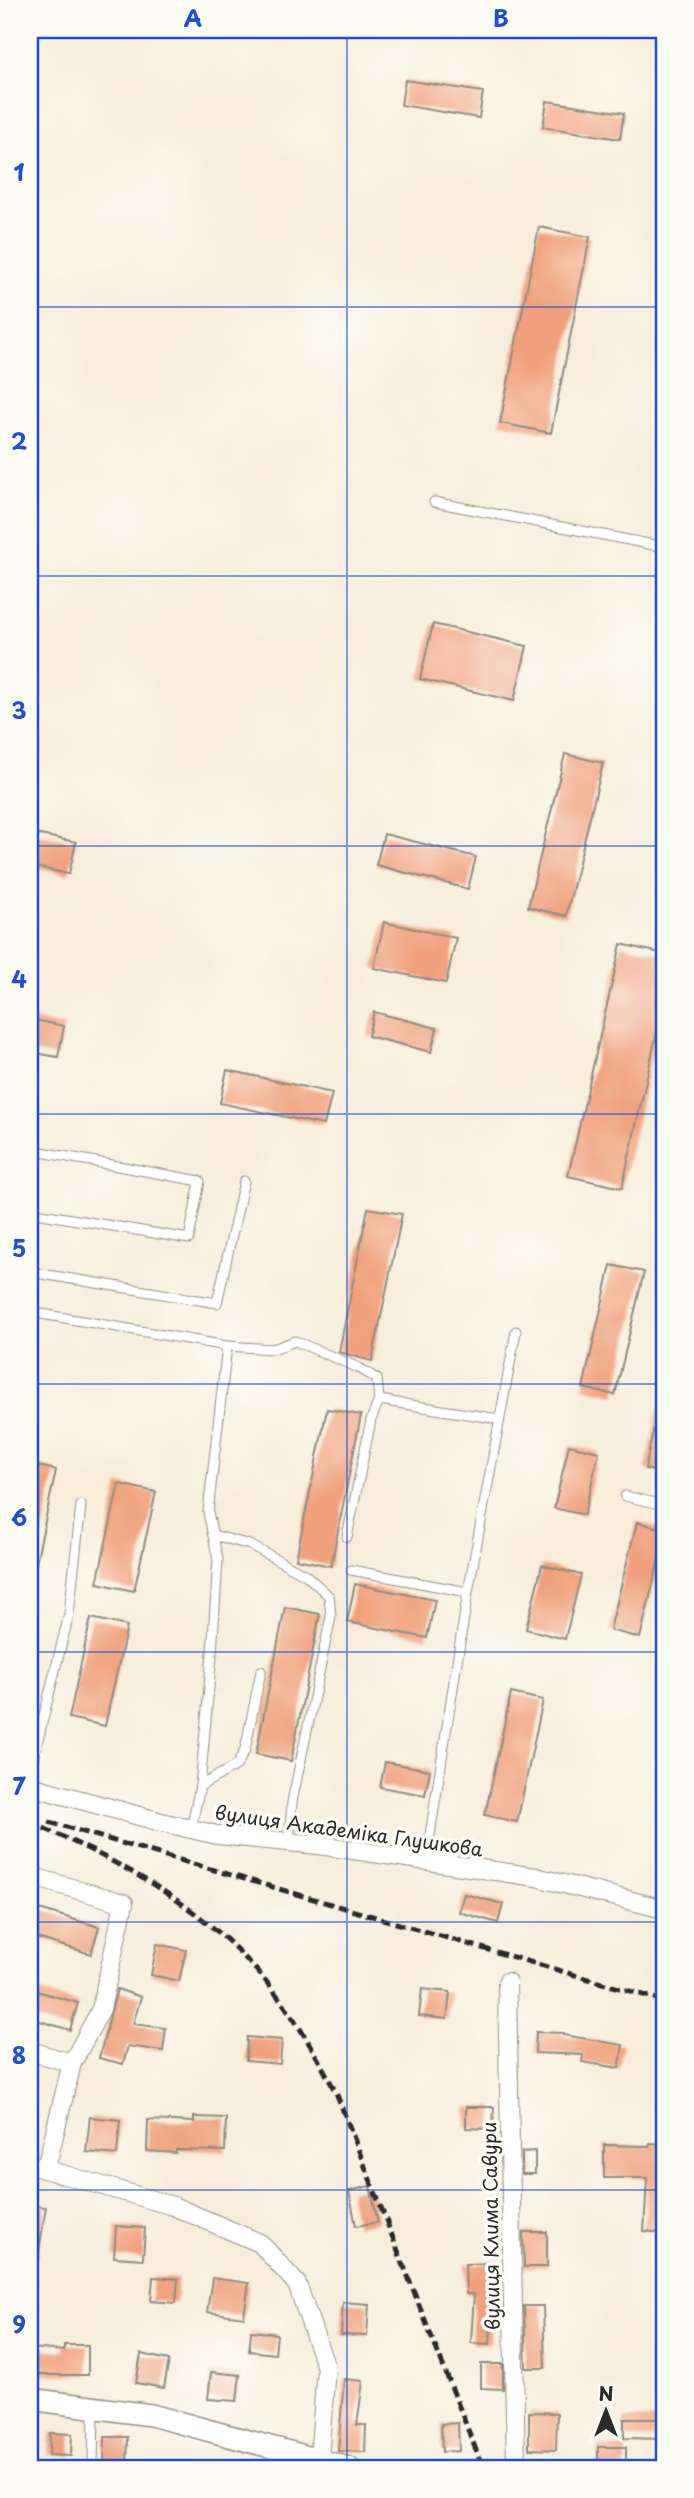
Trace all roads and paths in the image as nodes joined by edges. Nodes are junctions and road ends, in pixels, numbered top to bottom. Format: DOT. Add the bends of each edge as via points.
graph roads {
  1 [pos="434,502"];
  2 [pos="664,547"];
  3 [pos="30,1150"];
  4 [pos="244,1181"];
  5 [pos="30,1212"];
  6 [pos="30,1272"];
  7 [pos="30,1312"];
  8 [pos="516,1331"];
  9 [pos="227,1346"];
  10 [pos="379,1400"];
  11 [pos="499,1419"];
  12 [pos="625,1496"];
  13 [pos="81,1505"];
  14 [pos="664,1506"];
  15 [pos="213,1535"];
  16 [pos="347,1537"];
  17 [pos="351,1570"];
  18 [pos="468,1592"];
  19 [pos="261,1671"];
  20 [pos="35,1728"];
  21 [pos="30,1772"];
  22 [pos="30,1786"];
  23 [pos="200,1786"];
  24 [pos="191,1829"];
  25 [pos="289,1842"];
  26 [pos="426,1860"];
  27 [pos="30,1876"];
  28 [pos="664,1909"];
  29 [pos="507,1982"];
  30 [pos="30,2051"];
  31 [pos="72,2063"];
  32 [pos="38,2167"];
  33 [pos="30,2399"];
  34 [pos="94,2407"];
  35 [pos="318,2460"];
  36 [pos="93,2468"];
  37 [pos="349,2468"];
  38 [pos="516,2468"];
  1 -- 2 [label="lane"];
  3 -- 5 [label="lane" via="200,1181 190,1239"];
  4 -- 6 [label="lane" via="217,1303"];
  7 -- 9 [label="lane"];
  8 -- 11 [label="lane"];
  9 -- 10 [label="lane" via="273,1349 295,1341 377,1379"];
  9 -- 15 [label="lane" via="208,1512"];
  10 -- 11 [label="lane"];
  10 -- 16 [label="lane"];
  11 -- 18 [label="lane"];
  12 -- 14 [label="lane"];
  13 -- 20 [label="lane" via="69,1614"];
  15 -- 23 [label="lane" via="218,1560"];
  15 -- 25 [label="lane" via="250,1545 306,1575 329,1596 331,1616 292,1802"];
  17 -- 18 [label="lane"];
  18 -- 26 [label="lane"];
  19 -- 23 [label="lane" via="245,1750 237,1765"];
  20 -- 21 [label="lane"];
  22 -- 24 [label="street, вулиця Академіка Глушкова"];
  23 -- 24 [label="lane"];
  24 -- 25 [label="street, вулиця Академіка Глушкова"];
  25 -- 26 [label="street, вулиця Академіка Глушкова"];
  26 -- 28 [label="street, вулиця Академіка Глушкова" via="536,1877"];
  27 -- 31 [label="street" via="124,1903 101,2009"];
  29 -- 38 [label="street, вулиця Клима Савури"];
  30 -- 31 [label="street"];
  31 -- 32 [label="street"];
  32 -- 35 [label="street" via="173,2206 260,2243 297,2284 326,2368"];
  33 -- 34 [label="street"];
  34 -- 35 [label="street" via="152,2415"];
  34 -- 36 [label="lane"];
  35 -- 37 [label="street"];
}
